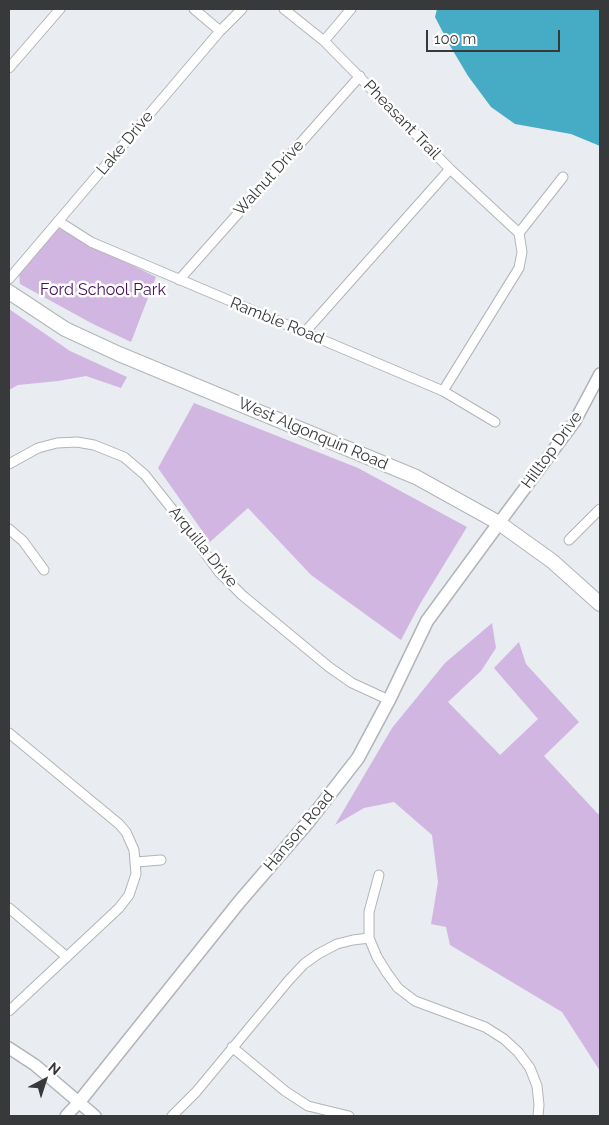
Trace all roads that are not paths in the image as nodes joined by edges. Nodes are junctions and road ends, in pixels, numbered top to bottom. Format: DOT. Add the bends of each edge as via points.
graph roads {
  1 [pos="60,9"];
  2 [pos="194,9"];
  3 [pos="242,9"];
  4 [pos="284,9"];
  5 [pos="352,9"];
  6 [pos="220,31"];
  7 [pos="324,41"];
  8 [pos="9,68"];
  9 [pos="360,76"];
  10 [pos="450,168"];
  11 [pos="563,177"];
  12 [pos="58,222"];
  13 [pos="519,233"];
  14 [pos="9,279"];
  15 [pos="178,280"];
  16 [pos="9,292"];
  17 [pos="305,332"];
  18 [pos="600,374"];
  19 [pos="443,391"];
  20 [pos="495,422"];
  21 [pos="9,464"];
  22 [pos="600,509"];
  23 [pos="499,523"];
  24 [pos="9,528"];
  25 [pos="569,540"];
  26 [pos="44,570"];
  27 [pos="600,604"];
  28 [pos="389,700"];
  29 [pos="9,733"];
  30 [pos="161,860"];
  31 [pos="136,862"];
  32 [pos="379,875"];
  33 [pos="9,908"];
  34 [pos="369,938"];
  35 [pos="67,957"];
  36 [pos="9,1011"];
  37 [pos="232,1047"];
  38 [pos="9,1048"];
  39 [pos="79,1102"];
  40 [pos="66,1116"];
  41 [pos="96,1116"];
  42 [pos="172,1116"];
  43 [pos="349,1116"];
  44 [pos="538,1116"];
  1 -- 8 [label="street"];
  2 -- 6 [label="street"];
  3 -- 6 [label="street, Lake Drive"];
  4 -- 7 [label="street, Pheasant Trail"];
  5 -- 7 [label="street"];
  6 -- 12 [label="street, Lake Drive"];
  7 -- 9 [label="street, Pheasant Trail"];
  9 -- 10 [label="street, Pheasant Trail"];
  9 -- 15 [label="street, Walnut Drive"];
  10 -- 13 [label="street, Pheasant Trail"];
  10 -- 17 [label="street"];
  11 -- 13 [label="street"];
  12 -- 14 [label="street, Lake Drive"];
  12 -- 15 [label="street, Ramble Road" via="91,242"];
  13 -- 19 [label="street" via="520,268"];
  15 -- 17 [label="street, Ramble Road"];
  16 -- 23 [label="main road, West Algonquin Road" via="65,329 101,346 416,478"];
  17 -- 19 [label="street, Ramble Road"];
  18 -- 23 [label="street, Hilltop Drive" via="575,421"];
  19 -- 20 [label="street, Ramble Road"];
  21 -- 28 [label="street, Arquilla Drive" via="38,448 57,443 94,445 124,457 144,475 219,572 242,595 329,667 352,683"];
  22 -- 25 [label="street"];
  23 -- 27 [label="main road, West Algonquin Road" via="552,561"];
  23 -- 28 [label="main road, Hanson Road" via="427,621"];
  24 -- 26 [label="street"];
  28 -- 39 [label="main road, Hanson Road" via="358,758"];
  29 -- 31 [label="street" via="120,824 131,841"];
  30 -- 31 [label="street"];
  31 -- 35 [label="street" via="134,883 124,902"];
  32 -- 34 [label="street" via="368,912"];
  33 -- 35 [label="street"];
  34 -- 37 [label="street" via="337,944 304,964"];
  34 -- 44 [label="street" via="387,973 407,995 415,1001 485,1027 518,1052 534,1078 539,1096"];
  35 -- 36 [label="street"];
  37 -- 42 [label="street"];
  37 -- 43 [label="street" via="308,1106"];
  38 -- 39 [label="street"];
  39 -- 40 [label="street, Hanson Road"];
  39 -- 41 [label="street"];
}
